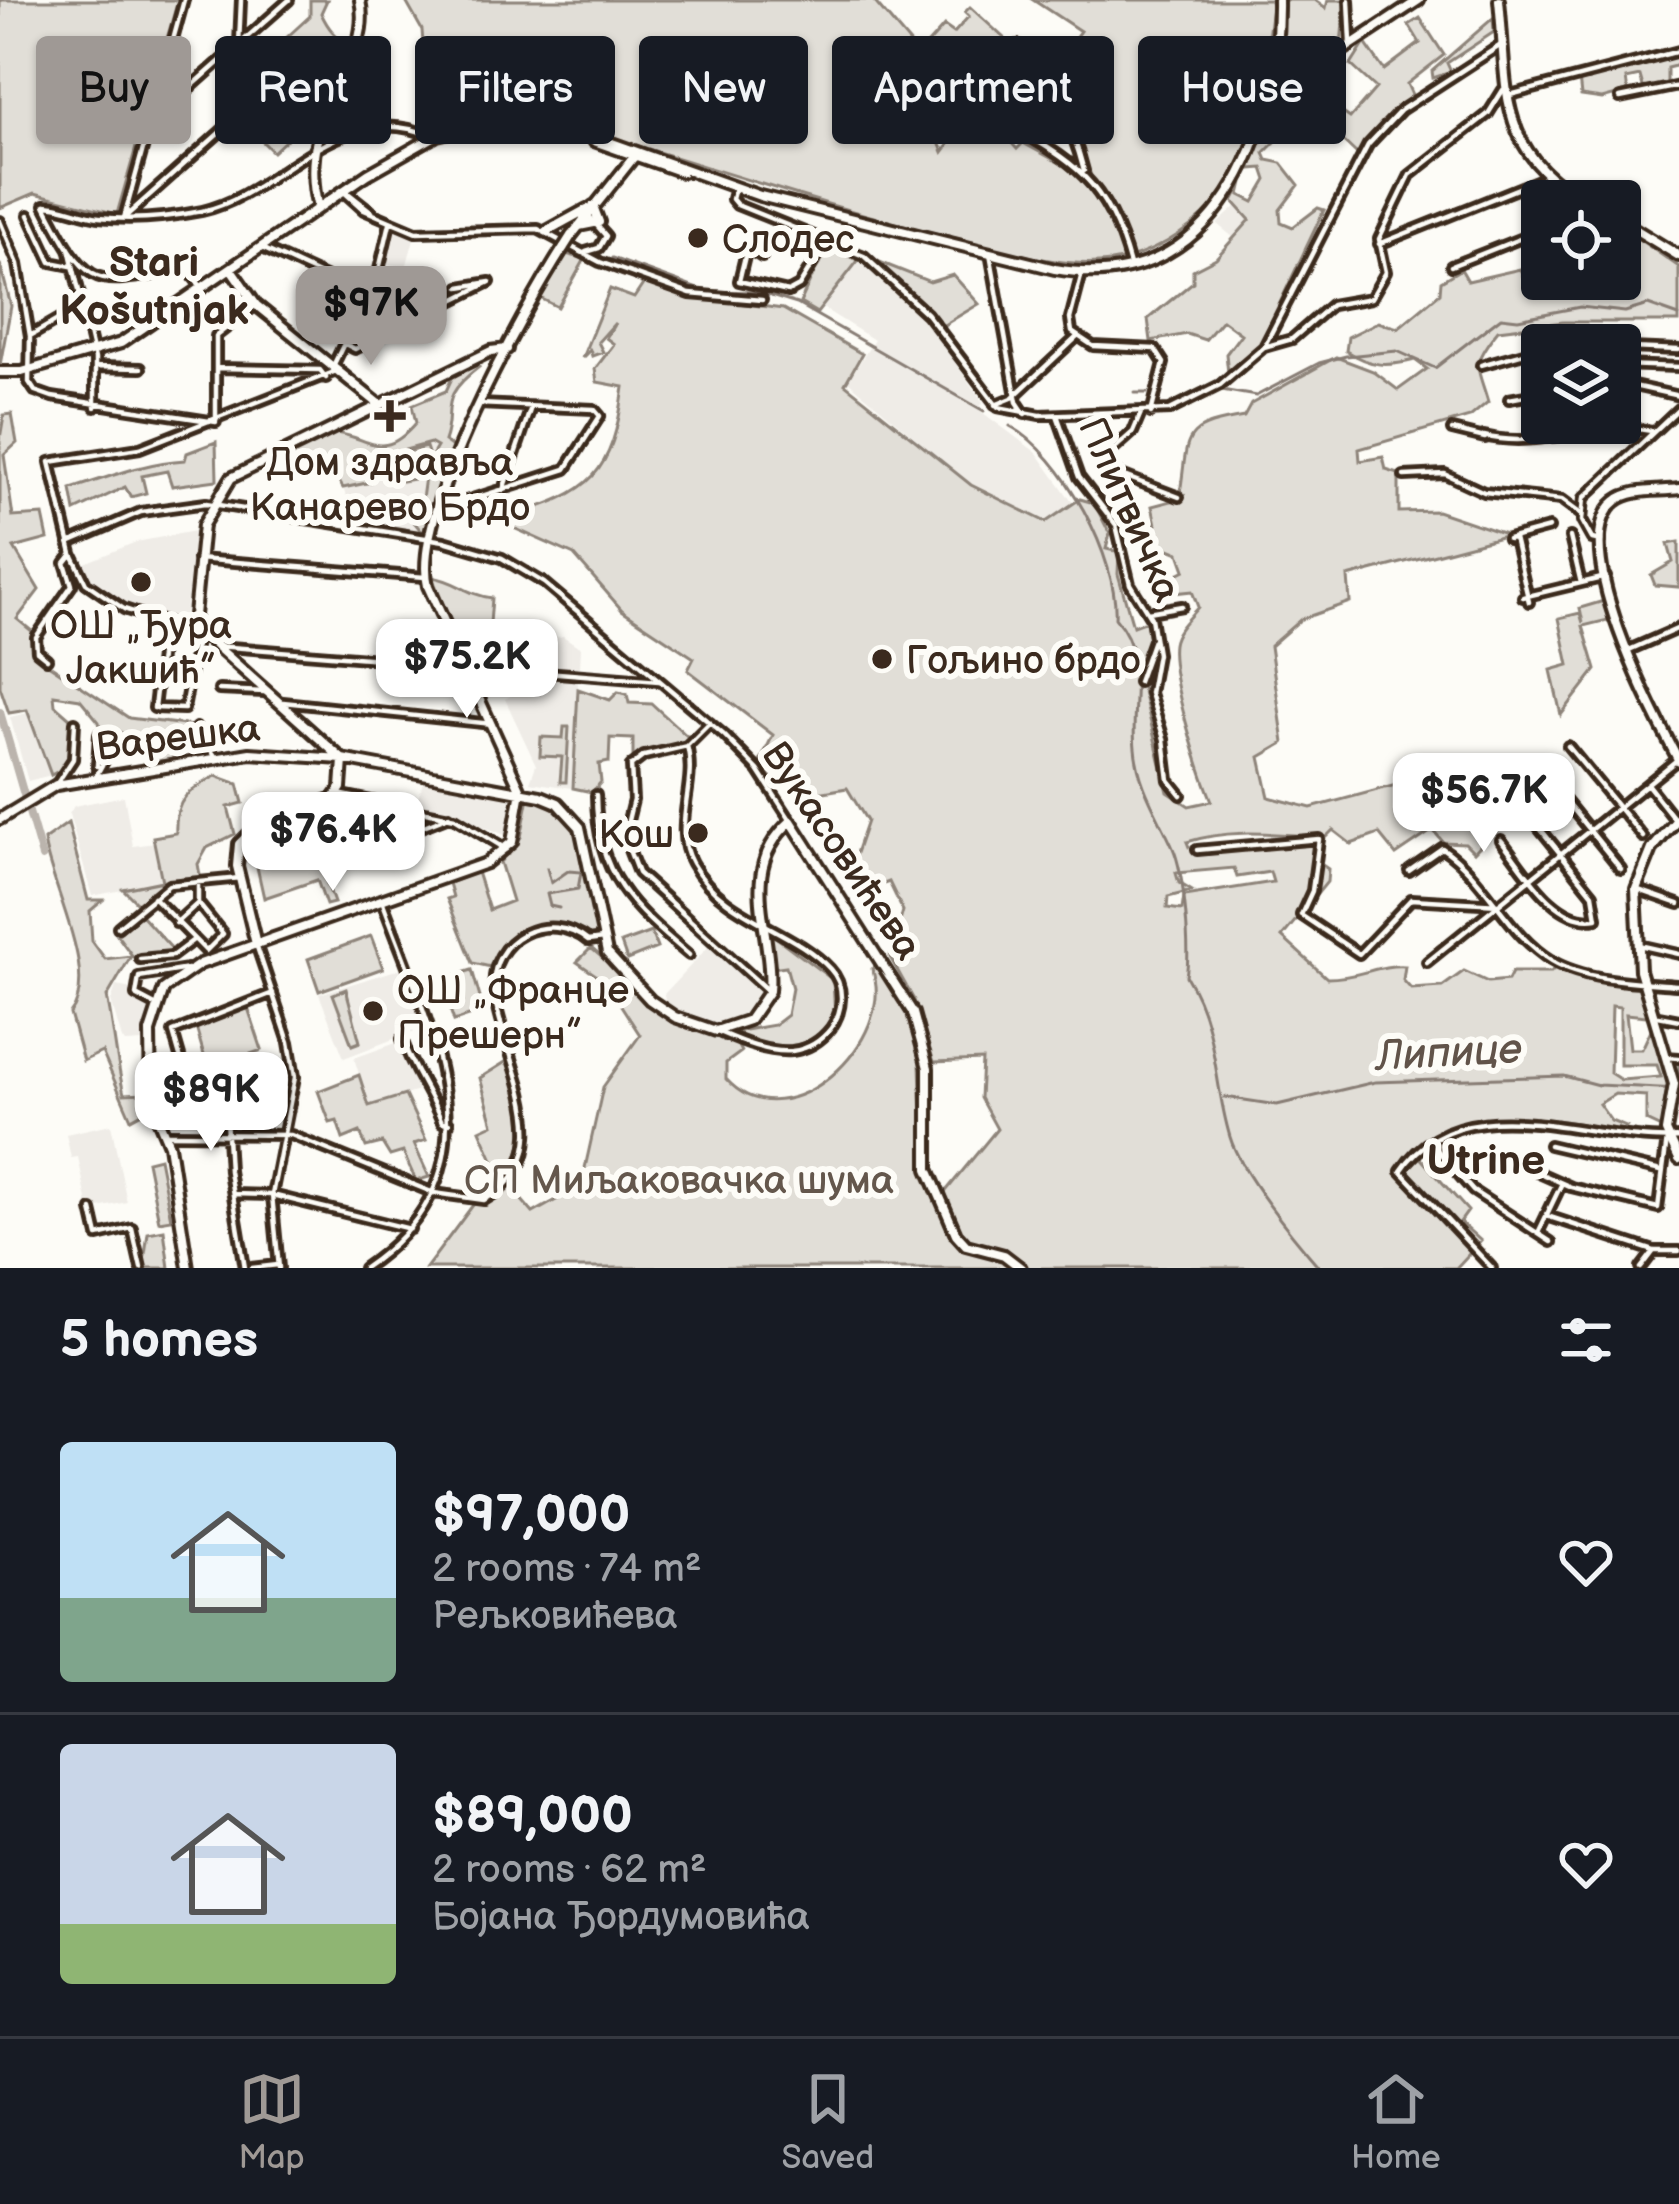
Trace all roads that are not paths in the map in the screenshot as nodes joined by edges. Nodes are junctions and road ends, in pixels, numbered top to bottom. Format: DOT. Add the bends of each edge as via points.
graph roads {
  1 [pos="184,0"];
  2 [pos="242,0"];
  3 [pos="289,0"];
  4 [pos="360,0"];
  5 [pos="1278,0"];
  6 [pos="1349,0"];
  7 [pos="1419,0"];
  8 [pos="1499,0"];
  9 [pos="174,36"];
  10 [pos="240,36"];
  11 [pos="248,36"];
  12 [pos="1275,36"];
  13 [pos="1351,45"];
  14 [pos="1501,45"];
  15 [pos="1346,48"];
  16 [pos="1679,51"];
  17 [pos="215,65"];
  18 [pos="1679,86"];
  19 [pos="191,87"];
  20 [pos="1504,93"];
  21 [pos="1620,98"];
  22 [pos="415,134"];
  23 [pos="215,137"];
  24 [pos="145,144"];
  25 [pos="420,144"];
  26 [pos="606,144"];
  27 [pos="1039,144"];
  28 [pos="1072,144"];
  29 [pos="1254,144"];
  30 [pos="312,149"];
  31 [pos="631,154"];
  32 [pos="1084,171"];
  33 [pos="1550,176"];
  34 [pos="1556,180"];
  35 [pos="354,183"];
  36 [pos="734,188"];
  37 [pos="343,191"];
  38 [pos="358,199"];
  39 [pos="594,204"];
  40 [pos="318,208"];
  41 [pos="374,214"];
  42 [pos="586,214"];
  43 [pos="28,215"];
  44 [pos="124,218"];
  45 [pos="0,221"];
  46 [pos="599,222"];
  47 [pos="390,223"];
  48 [pos="578,226"];
  49 [pos="547,231"];
  50 [pos="1641,233"];
  51 [pos="561,238"];
  52 [pos="1521,238"];
  53 [pos="828,239"];
  54 [pos="67,240"];
  55 [pos="1379,244"];
  56 [pos="262,248"];
  57 [pos="599,248"];
  58 [pos="586,252"];
  59 [pos="990,253"];
  60 [pos="1679,256"];
  61 [pos="762,257"];
  62 [pos="595,260"];
  63 [pos="1130,265"];
  64 [pos="72,266"];
  65 [pos="1451,266"];
  66 [pos="231,269"];
  67 [pos="1082,272"];
  68 [pos="460,287"];
  69 [pos="202,289"];
  70 [pos="367,296"];
  71 [pos="762,300"];
  72 [pos="256,305"];
  73 [pos="82,306"];
  74 [pos="30,337"];
  75 [pos="1077,337"];
  76 [pos="345,344"];
  77 [pos="1264,347"];
  78 [pos="1641,348"];
  79 [pos="507,349"];
  80 [pos="1679,350"];
  81 [pos="94,352"];
  82 [pos="1521,356"];
  83 [pos="1481,365"];
  84 [pos="1641,366"];
  85 [pos="96,367"];
  86 [pos="1679,367"];
  87 [pos="141,368"];
  88 [pos="216,368"];
  89 [pos="336,368"];
  90 [pos="28,370"];
  91 [pos="0,372"];
  92 [pos="326,378"];
  93 [pos="1641,388"];
  94 [pos="1017,394"];
  95 [pos="1679,396"];
  96 [pos="1521,397"];
  97 [pos="1509,399"];
  98 [pos="479,404"];
  99 [pos="380,405"];
  100 [pos="994,405"];
  101 [pos="94,407"];
  102 [pos="531,408"];
  103 [pos="1679,408"];
  104 [pos="1142,413"];
  105 [pos="1151,413"];
  106 [pos="1025,415"];
  107 [pos="1058,415"];
  108 [pos="216,422"];
  109 [pos="1452,430"];
  110 [pos="1652,431"];
  111 [pos="1484,436"];
  112 [pos="1514,443"];
  113 [pos="1404,476"];
  114 [pos="1679,489"];
  115 [pos="503,490"];
  116 [pos="1179,497"];
  117 [pos="212,503"];
  118 [pos="437,511"];
  119 [pos="1581,514"];
  120 [pos="1549,528"];
  121 [pos="1570,537"];
  122 [pos="429,539"];
  123 [pos="1600,541"];
  124 [pos="69,543"];
  125 [pos="72,554"];
  126 [pos="196,559"];
  127 [pos="425,577"];
  128 [pos="1606,577"];
  129 [pos="1581,583"];
  130 [pos="1182,606"];
  131 [pos="1148,612"];
  132 [pos="164,622"];
  133 [pos="1679,628"];
  134 [pos="195,630"];
  135 [pos="1154,634"];
  136 [pos="215,646"];
  137 [pos="1626,651"];
  138 [pos="47,659"];
  139 [pos="639,662"];
  140 [pos="464,663"];
  141 [pos="635,676"];
  142 [pos="659,681"];
  143 [pos="1138,682"];
  144 [pos="219,690"];
  145 [pos="266,692"];
  146 [pos="280,704"];
  147 [pos="75,722"];
  148 [pos="710,723"];
  149 [pos="492,724"];
  150 [pos="196,728"];
  151 [pos="99,734"];
  152 [pos="327,744"];
  153 [pos="687,746"];
  154 [pos="1568,746"];
  155 [pos="1677,755"];
  156 [pos="107,756"];
  157 [pos="215,756"];
  158 [pos="323,757"];
  159 [pos="342,759"];
  160 [pos="97,771"];
  161 [pos="1537,781"];
  162 [pos="1646,784"];
  163 [pos="56,785"];
  164 [pos="521,791"];
  165 [pos="338,794"];
  166 [pos="1180,795"];
  167 [pos="596,796"];
  168 [pos="1521,805"];
  169 [pos="1618,807"];
  170 [pos="449,816"];
  171 [pos="0,819"];
  172 [pos="1677,819"];
  173 [pos="791,821"];
  174 [pos="1590,831"];
  175 [pos="1643,837"];
  176 [pos="1501,840"];
  177 [pos="506,849"];
  178 [pos="1197,850"];
  179 [pos="1561,855"];
  180 [pos="345,857"];
  181 [pos="605,866"];
  182 [pos="590,868"];
  183 [pos="1621,869"];
  184 [pos="1409,871"];
  185 [pos="240,878"];
  186 [pos="1532,878"];
  187 [pos="198,883"];
  188 [pos="1636,889"];
  189 [pos="153,897"];
  190 [pos="382,900"];
  191 [pos="198,903"];
  192 [pos="1499,904"];
  193 [pos="1679,904"];
  194 [pos="176,923"];
  195 [pos="762,925"];
  196 [pos="118,927"];
  197 [pos="603,939"];
  198 [pos="192,941"];
  199 [pos="256,944"];
  200 [pos="1639,945"];
  201 [pos="1679,954"];
  202 [pos="689,955"];
  203 [pos="140,959"];
  204 [pos="1427,962"];
  205 [pos="188,969"];
  206 [pos="1643,982"];
  207 [pos="1679,985"];
  208 [pos="769,991"];
  209 [pos="272,993"];
  210 [pos="155,1005"];
  211 [pos="1658,1016"];
  212 [pos="1679,1020"];
  213 [pos="716,1030"];
  214 [pos="402,1039"];
  215 [pos="1665,1057"];
  216 [pos="1679,1058"];
  217 [pos="225,1101"];
  218 [pos="153,1108"];
  219 [pos="450,1123"];
  220 [pos="166,1134"];
  221 [pos="227,1134"];
  222 [pos="286,1134"];
  223 [pos="1679,1138"];
  224 [pos="1667,1139"];
  225 [pos="1431,1143"];
  226 [pos="1549,1145"];
  227 [pos="1679,1159"];
  228 [pos="1528,1168"];
  229 [pos="1661,1171"];
  230 [pos="1562,1184"];
  231 [pos="434,1193"];
  232 [pos="233,1194"];
  233 [pos="272,1195"];
  234 [pos="92,1210"];
  235 [pos="1547,1216"];
  236 [pos="410,1229"];
  237 [pos="1538,1234"];
  238 [pos="1551,1242"];
  239 [pos="1654,1251"];
  240 [pos="1679,1251"];
  241 [pos="278,1267"];
  242 [pos="1491,1267"];
  243 [pos="141,1268"];
  244 [pos="188,1268"];
  245 [pos="249,1268"];
  246 [pos="364,1268"];
  247 [pos="1021,1268"];
  248 [pos="1641,1268"];
  1 -- 9 [label="street"];
  2 -- 10 [label="street"];
  3 -- 11 [label="street"];
  4 -- 30 [label="street" via="362,31"];
  5 -- 12 [label="street"];
  6 -- 13 [label="street"];
  7 -- 13 [label="street"];
  8 -- 14 [label="street"];
  13 -- 15 [label="street"];
  14 -- 20 [label="street"];
  14 -- 77 [label="street" via="1408,105 1367,145"];
  16 -- 20 [label="street"];
  17 -- 19 [label="street"];
  18 -- 21 [label="street"];
  20 -- 33 [label="street" via="1519,136"];
  20 -- 55 [label="street, Плитвичка" via="1414,169"];
  22 -- 30 [label="street" via="360,130"];
  23 -- 44 [label="street"];
  24 -- 44 [label="street"];
  25 -- 35 [label="street"];
  26 -- 31 [label="street"];
  27 -- 32 [label="street"];
  28 -- 32 [label="street"];
  29 -- 63 [label="street" via="1220,208 1180,243"];
  30 -- 40 [label="street"];
  30 -- 44 [label="street" via="212,208"];
  31 -- 36 [label="street"];
  31 -- 39 [label="street"];
  32 -- 63 [label="street" via="1112,209"];
  33 -- 34 [label="street"];
  33 -- 55 [label="street"];
  35 -- 37 [label="street"];
  35 -- 38 [label="street"];
  36 -- 53 [label="street" via="737,205"];
  36 -- 59 [label="street"];
  37 -- 38 [label="street"];
  37 -- 40 [label="street"];
  37 -- 41 [label="street"];
  38 -- 41 [label="street"];
  39 -- 42 [label="street"];
  39 -- 46 [label="street"];
  39 -- 51 [label="street"];
  40 -- 56 [label="street"];
  41 -- 47 [label="street"];
  42 -- 46 [label="street"];
  42 -- 48 [label="street"];
  43 -- 64 [label="street" via="51,262"];
  44 -- 54 [label="street" via="45,205"];
  45 -- 74 [label="street" via="16,258"];
  46 -- 48 [label="street"];
  46 -- 57 [label="street" via="606,236"];
  47 -- 49 [label="street" via="435,235"];
  47 -- 70 [label="street"];
  48 -- 51 [label="street, bridge"];
  49 -- 51 [label="street"];
  50 -- 60 [label="street"];
  51 -- 58 [label="street"];
  51 -- 79 [label="street"];
  52 -- 65 [label="street"];
  53 -- 61 [label="street" via="788,292 739,281 748,247"];
  53 -- 100 [label="street" via="864,256 919,305"];
  54 -- 64 [label="street"];
  54 -- 69 [label="street" via="86,270 106,281 188,270"];
  55 -- 77 [label="street, Плитвичка" via="1386,272 1371,298 1331,305 1292,339"];
  56 -- 66 [label="street"];
  56 -- 70 [label="street"];
  57 -- 58 [label="street"];
  57 -- 62 [label="street"];
  58 -- 62 [label="street"];
  59 -- 67 [label="street"];
  59 -- 94 [label="street"];
  62 -- 71 [label="street" via="699,297"];
  63 -- 67 [label="street"];
  64 -- 73 [label="street"];
  66 -- 69 [label="street"];
  66 -- 72 [label="street"];
  67 -- 75 [label="street" via="1070,319"];
  68 -- 76 [label="street" via="490,282 355,349"];
  69 -- 81 [label="street"];
  70 -- 76 [label="street"];
  72 -- 88 [label="street" via="217,335"];
  72 -- 89 [label="street"];
  73 -- 74 [label="street"];
  73 -- 81 [label="street"];
  74 -- 90 [label="street"];
  75 -- 94 [label="street"];
  75 -- 105 [label="street" via="1094,346 1156,349 1164,363"];
  76 -- 89 [label="street"];
  77 -- 105 [label="street, Плитвичка" via="1220,386"];
  78 -- 80 [label="street"];
  79 -- 98 [label="street"];
  79 -- 99 [label="street"];
  81 -- 85 [label="street"];
  81 -- 90 [label="street"];
  82 -- 83 [label="street"];
  84 -- 86 [label="street"];
  85 -- 87 [label="street"];
  85 -- 101 [label="street"];
  88 -- 92 [label="street" via="321,370"];
  88 -- 108 [label="street"];
  89 -- 92 [label="street"];
  89 -- 99 [label="street"];
  90 -- 91 [label="street"];
  90 -- 101 [label="street" via="35,391"];
  92 -- 108 [label="street"];
  93 -- 95 [label="street"];
  94 -- 100 [label="street"];
  94 -- 106 [label="street"];
  96 -- 97 [label="street"];
  98 -- 102 [label="street"];
  98 -- 118 [label="street"];
  99 -- 117 [label="street" via="242,470"];
  100 -- 106 [label="street"];
  101 -- 108 [label="street"];
  102 -- 115 [label="street"];
  102 -- 115 [label="street" via="594,409 600,416 571,465"];
  103 -- 110 [label="street"];
  104 -- 105 [label="street, Плитвичка"];
  104 -- 107 [label="street, Плитвичка"];
  104 -- 116 [label="street" via="1103,468"];
  106 -- 107 [label="street"];
  107 -- 131 [label="street, Плитвичка" via="1079,477 1116,525 1130,584"];
  108 -- 124 [label="street" via="120,454 50,462"];
  109 -- 112 [label="street"];
  110 -- 112 [label="street" via="1578,431"];
  110 -- 119 [label="street" via="1594,486"];
  111 -- 112 [label="street"];
  113 -- 119 [label="street" via="1445,473 1484,492 1562,500"];
  114 -- 123 [label="street" via="1616,500"];
  115 -- 118 [label="street"];
  117 -- 122 [label="street, Вукасовићева"];
  117 -- 124 [label="street, Вукасовићева" via="141,512"];
  117 -- 126 [label="street"];
  118 -- 122 [label="street"];
  119 -- 123 [label="street" via="1588,535"];
  120 -- 129 [label="street" via="1511,538 1526,598"];
  121 -- 129 [label="street"];
  122 -- 127 [label="street"];
  122 -- 139 [label="street, Вукасовићева" via="488,553 544,583"];
  123 -- 128 [label="street"];
  124 -- 125 [label="street"];
  125 -- 132 [label="street" via="99,594"];
  125 -- 138 [label="street" via="65,563 72,585 35,637"];
  126 -- 127 [label="street"];
  126 -- 134 [label="street"];
  127 -- 140 [label="street"];
  128 -- 129 [label="street"];
  128 -- 137 [label="street"];
  130 -- 131 [label="street"];
  131 -- 135 [label="street, Плитвичка"];
  132 -- 134 [label="street"];
  132 -- 134 [label="street" via="154,708 184,708"];
  133 -- 137 [label="street"];
  134 -- 136 [label="street"];
  135 -- 143 [label="street"];
  135 -- 166 [label="street, Плитвичка" via="1150,693 1168,780"];
  136 -- 140 [label="street"];
  136 -- 145 [label="street"];
  137 -- 155 [label="street"];
  139 -- 141 [label="street"];
  139 -- 142 [label="street, Вукасовићева"];
  140 -- 141 [label="street"];
  140 -- 149 [label="street"];
  141 -- 142 [label="street"];
  142 -- 148 [label="street, Вукасовићева"];
  144 -- 145 [label="street"];
  145 -- 146 [label="street"];
  146 -- 149 [label="street"];
  146 -- 152 [label="street"];
  147 -- 163 [label="street, Варешка" via="74,759"];
  148 -- 153 [label="street"];
  148 -- 173 [label="street, Вукасовићева" via="758,770"];
  149 -- 164 [label="street"];
  150 -- 157 [label="street"];
  151 -- 160 [label="street"];
  152 -- 158 [label="street"];
  152 -- 159 [label="street"];
  153 -- 195 [label="street" via="688,856 712,890"];
  153 -- 208 [label="street" via="632,766 626,850 638,872"];
  154 -- 169 [label="street"];
  155 -- 162 [label="street"];
  156 -- 160 [label="street"];
  157 -- 158 [label="street, Варешка"];
  157 -- 160 [label="street, Варешка"];
  158 -- 159 [label="street, Варешка"];
  159 -- 164 [label="street, Варешка"];
  159 -- 165 [label="street"];
  160 -- 163 [label="street, Варешка"];
  161 -- 174 [label="street" via="1546,777"];
  162 -- 169 [label="street"];
  162 -- 172 [label="street"];
  163 -- 171 [label="street, Варешка"];
  164 -- 177 [label="street" via="518,829"];
  164 -- 182 [label="street, Варешка" via="570,814"];
  165 -- 170 [label="street"];
  165 -- 185 [label="street" via="251,829 237,847"];
  167 -- 181 [label="street"];
  168 -- 179 [label="street"];
  169 -- 174 [label="street"];
  169 -- 175 [label="street"];
  170 -- 177 [label="street"];
  170 -- 180 [label="street"];
  172 -- 188 [label="street" via="1652,849"];
  173 -- 195 [label="street" via="761,868"];
  173 -- 247 [label="street, Вукасовићева" via="913,1013 928,1068 928,1169 956,1234"];
  174 -- 179 [label="street"];
  174 -- 183 [label="street"];
  176 -- 186 [label="street"];
  177 -- 190 [label="street"];
  178 -- 192 [label="street" via="1319,839 1301,915 1359,954 1411,898"];
  179 -- 186 [label="street"];
  179 -- 186 [label="street" via="1594,898 1594,920 1563,912"];
  181 -- 182 [label="street"];
  181 -- 202 [label="street"];
  182 -- 197 [label="street, Варешка"];
  184 -- 192 [label="street" via="1442,848"];
  185 -- 187 [label="street"];
  185 -- 199 [label="street"];
  186 -- 192 [label="street"];
  187 -- 189 [label="street" via="170,885"];
  187 -- 191 [label="street"];
  188 -- 193 [label="street"];
  188 -- 200 [label="street"];
  189 -- 194 [label="street"];
  189 -- 196 [label="street"];
  190 -- 199 [label="street"];
  190 -- 219 [label="street" via="444,1079"];
  191 -- 194 [label="street"];
  191 -- 198 [label="street" via="223,936 204,951"];
  192 -- 204 [label="street"];
  192 -- 206 [label="street" via="1554,962"];
  194 -- 198 [label="street"];
  195 -- 208 [label="street"];
  195 -- 213 [label="street" via="829,968 839,1015 820,1039 791,1051"];
  197 -- 213 [label="street" via="616,968 650,1000"];
  197 -- 231 [label="street" via="546,926 506,947 494,992 526,1097 520,1161 507,1184 484,1200"];
  198 -- 203 [label="street" via="172,956"];
  199 -- 205 [label="street"];
  199 -- 209 [label="street"];
  200 -- 201 [label="street"];
  200 -- 206 [label="street"];
  205 -- 210 [label="street"];
  205 -- 210 [label="street" via="137,979 136,997"];
  206 -- 207 [label="street"];
  206 -- 211 [label="street"];
  208 -- 213 [label="street" via="748,1020"];
  209 -- 218 [label="street" via="173,1032 189,1088"];
  209 -- 222 [label="street" via="295,1077"];
  210 -- 218 [label="street"];
  211 -- 212 [label="street"];
  211 -- 215 [label="street"];
  214 -- 219 [label="street" via="441,1121"];
  215 -- 216 [label="street"];
  215 -- 224 [label="street" via="1674,1089"];
  217 -- 221 [label="street"];
  218 -- 220 [label="street"];
  219 -- 231 [label="street"];
  220 -- 221 [label="street"];
  220 -- 244 [label="street"];
  221 -- 222 [label="street"];
  221 -- 232 [label="street"];
  222 -- 231 [label="street"];
  222 -- 233 [label="street"];
  223 -- 224 [label="street"];
  224 -- 225 [label="street" via="1520,1121"];
  224 -- 227 [label="street"];
  224 -- 229 [label="street"];
  225 -- 237 [label="street" via="1459,1179"];
  225 -- 242 [label="street" via="1401,1171"];
  226 -- 229 [label="street"];
  228 -- 230 [label="street"];
  229 -- 230 [label="street" via="1658,1208"];
  230 -- 235 [label="street"];
  231 -- 236 [label="street"];
  232 -- 233 [label="street"];
  232 -- 245 [label="street"];
  233 -- 236 [label="street"];
  233 -- 241 [label="street"];
  234 -- 243 [label="street" via="98,1235 132,1228"];
  235 -- 237 [label="street"];
  235 -- 239 [label="street"];
  236 -- 246 [label="street"];
  237 -- 238 [label="street"];
  239 -- 240 [label="street"];
  239 -- 248 [label="street"];
  241 -- 245 [label="street"];
}
